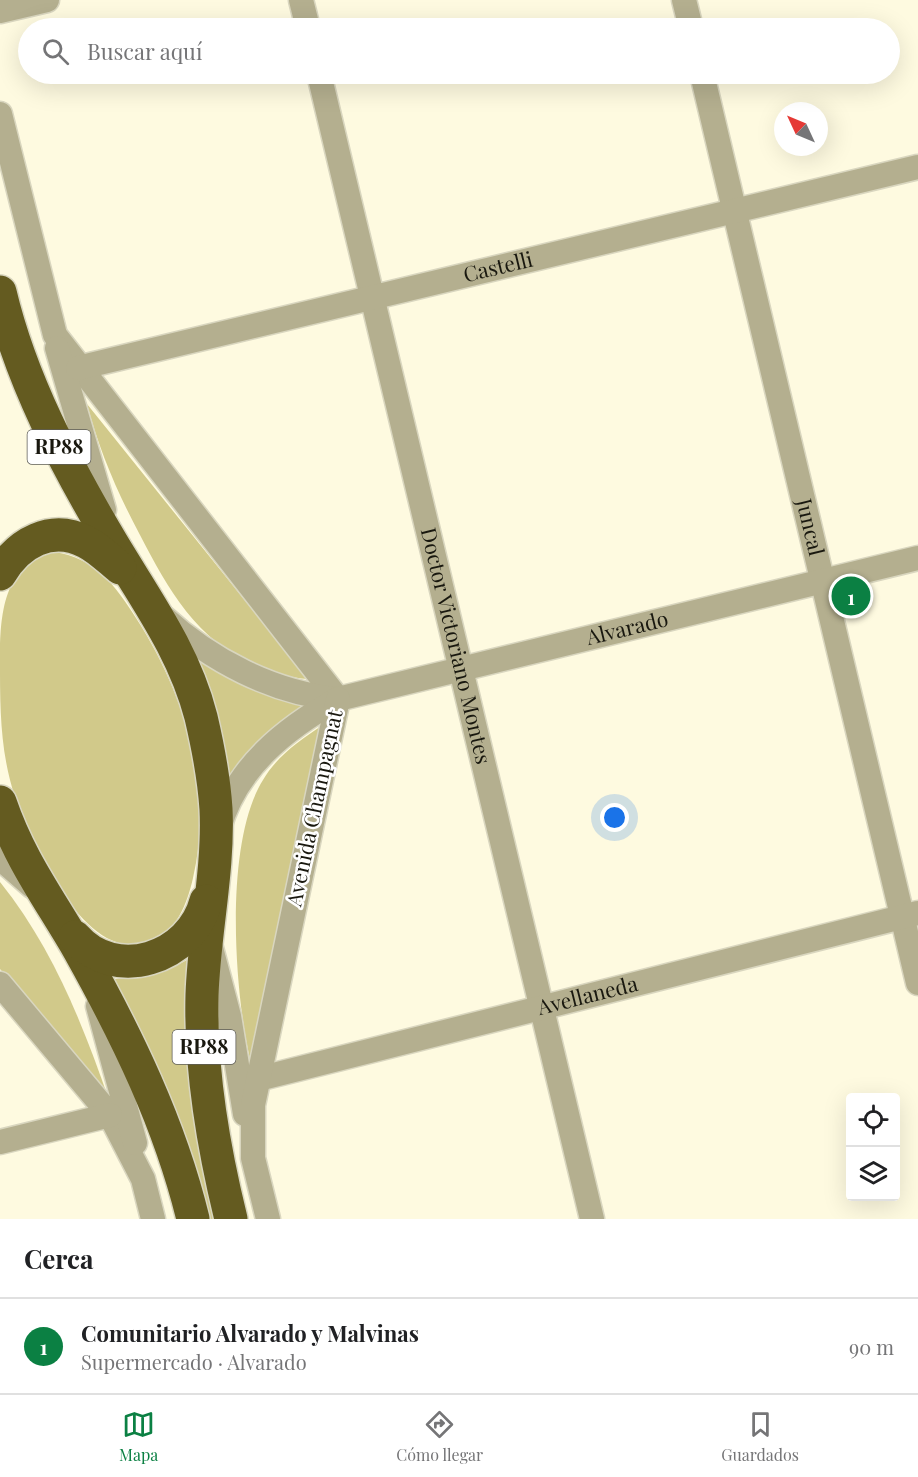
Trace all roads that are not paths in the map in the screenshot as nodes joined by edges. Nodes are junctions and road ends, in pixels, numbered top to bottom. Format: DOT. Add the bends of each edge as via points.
graph roads {
  1 [pos="47,0"];
  2 [pos="301,0"];
  3 [pos="684,0"];
  4 [pos="0,11"];
  5 [pos="306,18"];
  6 [pos="688,18"];
  7 [pos="321,84"];
  8 [pos="704,84"];
  9 [pos="0,114"];
  10 [pos="918,167"];
  11 [pos="734,211"];
  12 [pos="0,292"];
  13 [pos="372,297"];
  14 [pos="55,335"];
  15 [pos="78,368"];
  16 [pos="113,544"];
  17 [pos="918,558"];
  18 [pos="0,574"];
  19 [pos="822,581"];
  20 [pos="145,596"];
  21 [pos="461,668"];
  22 [pos="338,699"];
  23 [pos="0,802"];
  24 [pos="0,858"];
  25 [pos="214,859"];
  26 [pos="910,915"];
  27 [pos="60,918"];
  28 [pos="206,931"];
  29 [pos="86,963"];
  30 [pos="918,982"];
  31 [pos="0,984"];
  32 [pos="542,1007"];
  33 [pos="258,1079"];
  34 [pos="110,1115"];
  35 [pos="0,1142"];
  36 [pos="253,1158"];
  37 [pos="143,1179"];
  38 [pos="153,1219"];
  39 [pos="193,1219"];
  40 [pos="231,1219"];
  41 [pos="268,1219"];
  42 [pos="592,1219"];
  1 -- 4 [label="street"];
  2 -- 5 [label="street"];
  3 -- 6 [label="street"];
  7 -- 13 [label="street, Doctor Victoriano Montes"];
  8 -- 11 [label="street, Juncal"];
  9 -- 14 [label="street, Avenida Champagnat"];
  10 -- 11 [label="street, Castelli"];
  11 -- 13 [label="street, Castelli"];
  11 -- 19 [label="street, Juncal"];
  12 -- 16 [label="highway, Avenida Champagnat / RP88" via="20,357 57,443"];
  13 -- 15 [label="street, Castelli"];
  13 -- 21 [label="street, Doctor Victoriano Montes"];
  14 -- 15 [label="street, Avenida Champagnat"];
  14 -- 16 [label="street, Avenida Champagnat" via="75,419"];
  15 -- 22 [label="street, Avenida Champagnat"];
  16 -- 20 [label="highway, Avenida Champagnat / RP88"];
  17 -- 19 [label="street, Alvarado"];
  18 -- 20 [label="highway, RP88" via="27,543 40,537 64,535 88,543 123,570"];
  19 -- 21 [label="street, Alvarado"];
  19 -- 26 [label="street, Juncal"];
  20 -- 22 [label="street, Alvarado" via="173,626 240,670 299,693"];
  20 -- 25 [label="highway, Avenida Champagnat / RP88" via="178,653 201,718 213,780"];
  21 -- 22 [label="street, Alvarado"];
  21 -- 32 [label="street, Doctor Victoriano Montes"];
  22 -- 25 [label="street, Alvarado" via="298,721 252,766 225,810"];
  22 -- 33 [label="street, Avenida Champagnat"];
  23 -- 27 [label="highway, RP88" via="34,880"];
  24 -- 27 [label="street"];
  25 -- 27 [label="highway, RP88" via="205,905 189,933 172,948 145,960 126,963 96,955"];
  25 -- 28 [label="highway, Avenida Champagnat / RP88"];
  26 -- 30 [label="street, Juncal"];
  26 -- 32 [label="street, Avellaneda"];
  27 -- 29 [label="highway, RP88"];
  28 -- 36 [label="street, Avenida Champagnat" via="229,1016"];
  28 -- 40 [label="highway, Avenida Champagnat / RP88" via="202,998 206,1071 218,1162"];
  29 -- 37 [label="street"];
  29 -- 39 [label="highway, RP88" via="163,1118"];
  31 -- 34 [label="street"];
  32 -- 33 [label="street, Avellaneda"];
  32 -- 42 [label="street, Doctor Victoriano Montes"];
  33 -- 36 [label="street, Avenida Champagnat" via="253,1105"];
  34 -- 35 [label="street"];
  34 -- 37 [label="street"];
  36 -- 41 [label="street, Avenida Champagnat"];
  37 -- 38 [label="street"];
}
